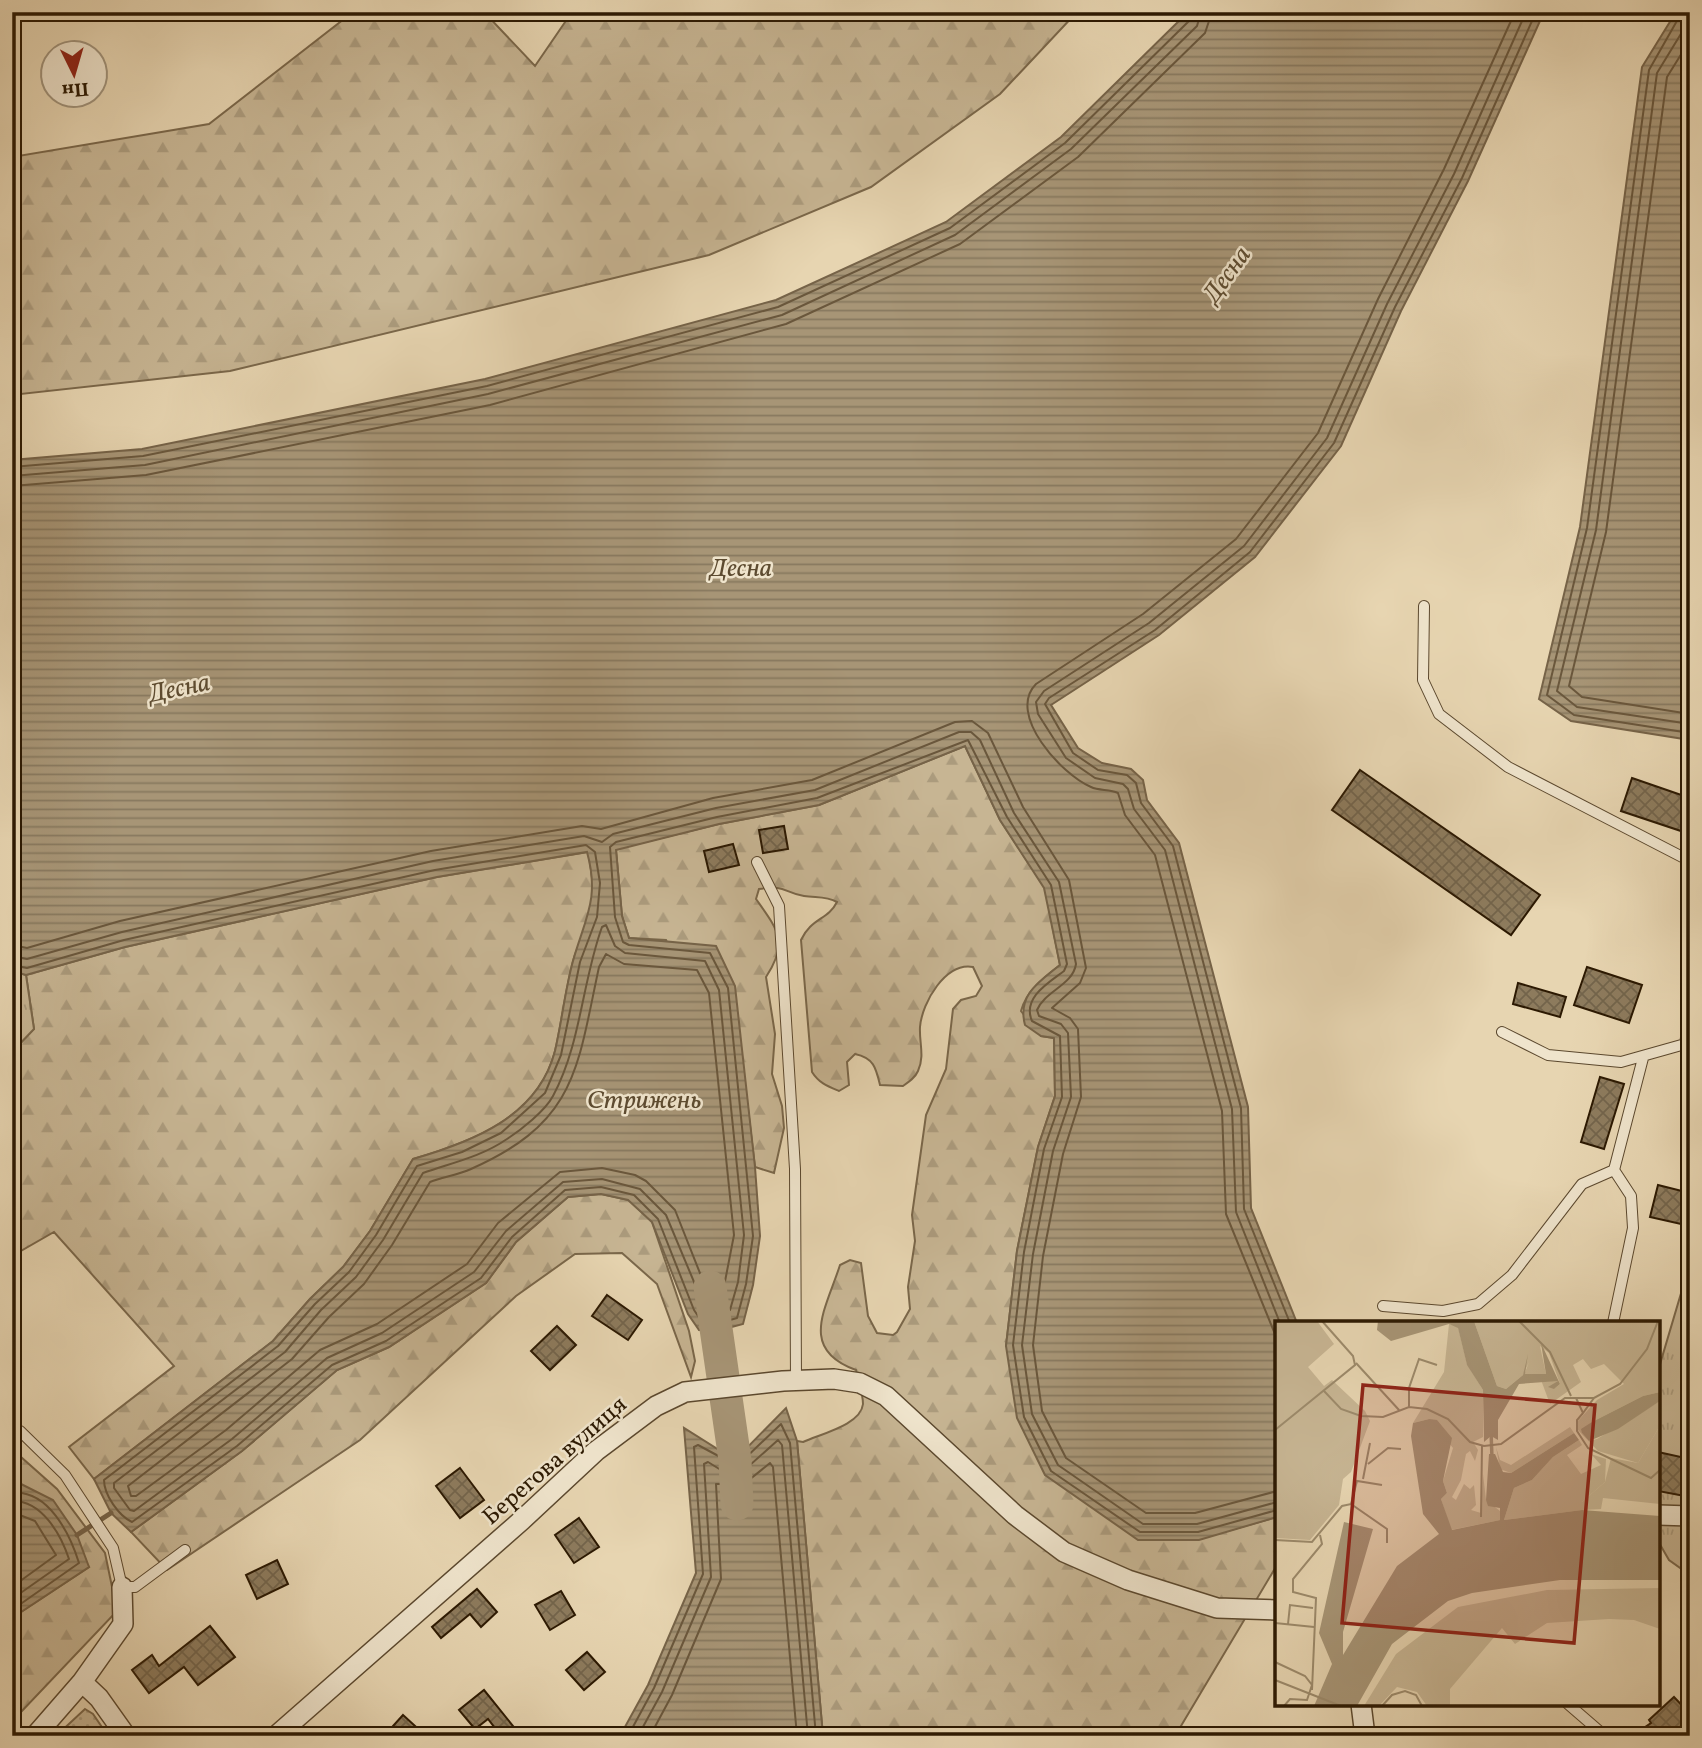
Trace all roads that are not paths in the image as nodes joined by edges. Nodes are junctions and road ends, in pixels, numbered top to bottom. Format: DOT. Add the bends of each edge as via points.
graph roads {
  1 [pos="1424,606"];
  2 [pos="1690,861"];
  3 [pos="757,862"];
  4 [pos="1690,1013"];
  5 [pos="1502,1032"];
  6 [pos="1643,1058"];
  7 [pos="1614,1170"];
  8 [pos="1383,1306"];
  9 [pos="1613,1321"];
  10 [pos="789,1381"];
  11 [pos="12,1427"];
  12 [pos="1660,1515"];
  13 [pos="1690,1516"];
  14 [pos="186,1550"];
  15 [pos="121,1587"];
  16 [pos="1275,1610"];
  17 [pos="82,1682"];
  18 [pos="1361,1706"];
  19 [pos="1571,1706"];
  20 [pos="35,1736"];
  21 [pos="126,1736"];
  22 [pos="276,1736"];
  23 [pos="1364,1736"];
  24 [pos="1605,1736"];
  1 -- 2 [label="lane" via="1423,680 1439,714 1508,767"];
  3 -- 10 [label="lane" via="779,906 795,1169"];
  4 -- 6 [label="lane" via="1685,1044"];
  5 -- 6 [label="lane" via="1548,1055 1621,1062"];
  6 -- 7 [label="lane"];
  7 -- 8 [label="lane" via="1582,1184 1512,1275 1478,1304 1443,1311"];
  7 -- 9 [label="lane" via="1631,1196 1633,1228"];
  10 -- 16 [label="street, Берегова вулиця" via="860,1382 886,1396 1015,1515 1064,1552 1128,1580 1217,1608"];
  10 -- 22 [label="street, Берегова вулиця" via="685,1392 656,1406 596,1451"];
  11 -- 15 [label="lane" via="65,1475 113,1548"];
  12 -- 13 [label="street"];
  14 -- 15 [label="lane" via="135,1587"];
  15 -- 17 [label="street" via="122,1624"];
  17 -- 20 [label="street"];
  17 -- 21 [label="street"];
  18 -- 23 [label="street"];
  19 -- 24 [label="lane"];
}
